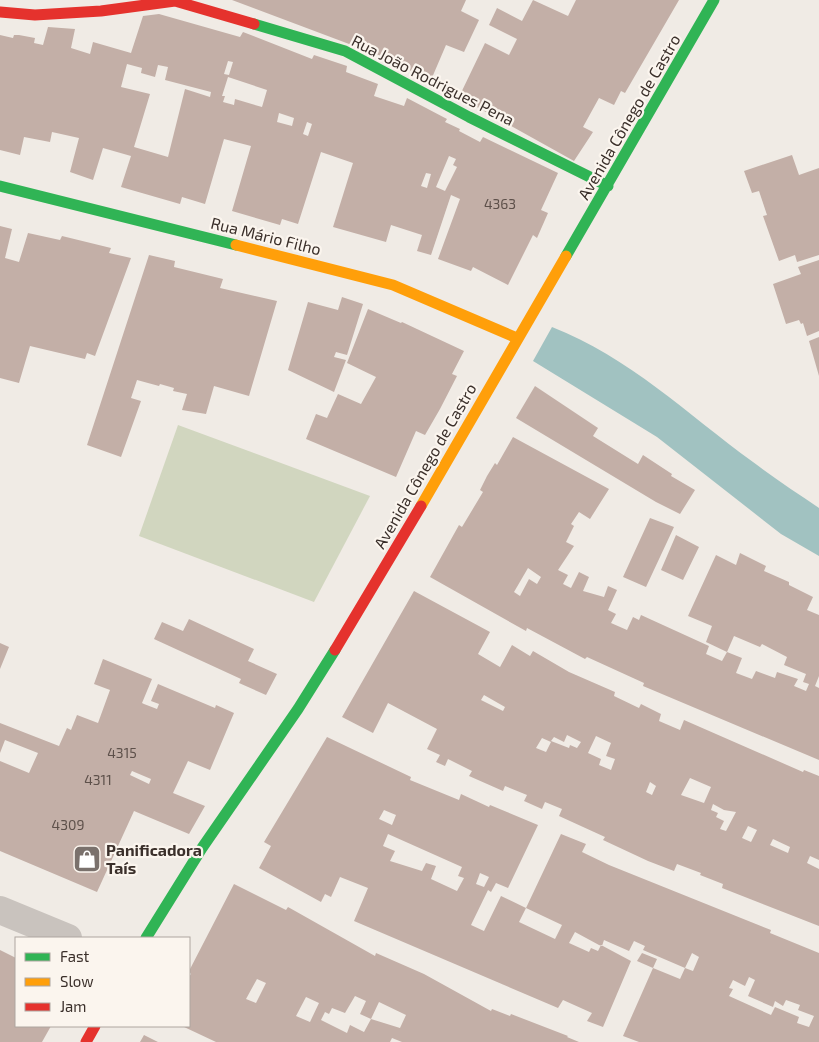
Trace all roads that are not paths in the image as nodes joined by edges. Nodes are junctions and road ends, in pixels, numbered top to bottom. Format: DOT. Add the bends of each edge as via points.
graph roads {
  1 [pos="714,0"];
  2 [pos="0,12"];
  3 [pos="0,186"];
  4 [pos="608,186"];
  5 [pos="517,338"];
  6 [pos="0,910"];
  7 [pos="66,937"];
  8 [pos="147,937"];
  9 [pos="94,1027"];
  10 [pos="86,1042"];
  1 -- 4 [label="street, Avenida Cônego de Castro"];
  2 -- 4 [label="street, Rua João Rodrigues Pena" via="35,15 101,11 175,1 345,51"];
  3 -- 5 [label="street, Rua Mário Filho" via="393,285"];
  4 -- 5 [label="street, Avenida Cônego de Castro"];
  5 -- 8 [label="street, Avenida Cônego de Castro" via="389,562 308,692 202,848"];
  6 -- 7 [label="street"];
  9 -- 10 [label="street"];
}
